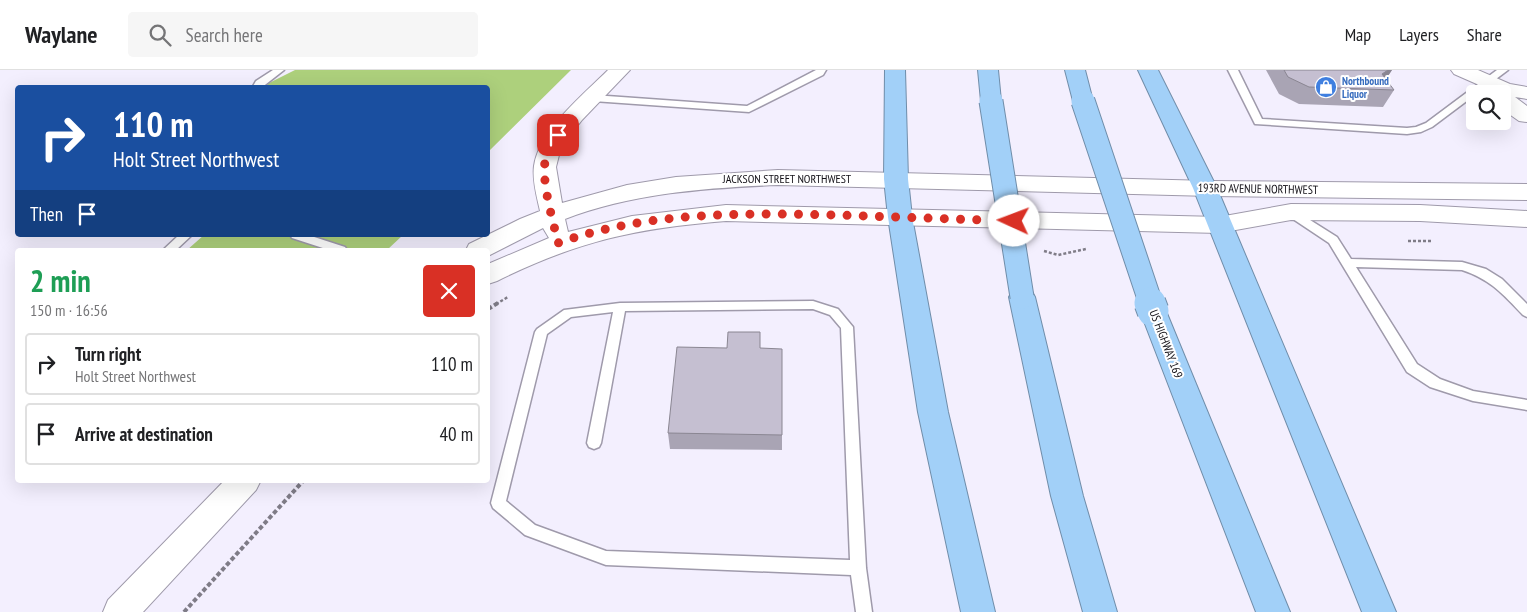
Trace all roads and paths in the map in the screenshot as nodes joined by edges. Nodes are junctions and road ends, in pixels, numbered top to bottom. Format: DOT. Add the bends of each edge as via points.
graph roads {
  1 [pos="279,70"];
  2 [pos="620,70"];
  3 [pos="821,70"];
  4 [pos="895,70"];
  5 [pos="988,70"];
  6 [pos="1075,70"];
  7 [pos="1148,70"];
  8 [pos="1234,70"];
  9 [pos="1462,70"];
  10 [pos="1499,80"];
  11 [pos="258,85"];
  12 [pos="1527,93"];
  13 [pos="593,98"];
  14 [pos="1527,116"];
  15 [pos="896,179"];
  16 [pos="989,182"];
  17 [pos="1205,188"];
  18 [pos="1527,192"];
  19 [pos="1291,212"];
  20 [pos="552,213"];
  21 [pos="900,217"];
  22 [pos="1527,219"];
  23 [pos="1219,225"];
  24 [pos="184,237"];
  25 [pos="302,237"];
  26 [pos="558,243"];
  27 [pos="171,248"];
  28 [pos="335,248"];
  29 [pos="482,248"];
  30 [pos="1348,263"];
  31 [pos="490,274"];
  32 [pos="620,307"];
  33 [pos="1527,312"];
  34 [pos="1527,405"];
  35 [pos="594,443"];
  36 [pos="242,483"];
  37 [pos="301,483"];
  38 [pos="858,568"];
  39 [pos="120,612"];
  40 [pos="184,612"];
  41 [pos="864,612"];
  42 [pos="978,612"];
  43 [pos="1100,612"];
  44 [pos="1273,612"];
  45 [pos="1378,612"];
  1 -- 11 [label="lane"];
  2 -- 13 [label="street"];
  3 -- 13 [label="lane" via="749,109"];
  4 -- 15 [label="highway"];
  5 -- 43 [label="highway, bridge" via="1022,296 1067,496"];
  6 -- 44 [label="highway, US HIGHWAY 169, bridge" via="1153,311"];
  7 -- 17 [label="highway"];
  8 -- 10 [label="lane" via="1258,122 1407,131 1429,125"];
  9 -- 10 [label="street"];
  10 -- 12 [label="street"];
  10 -- 14 [label="street" via="1505,101"];
  13 -- 20 [label="street" via="558,135 546,155 546,182"];
  15 -- 16 [label="street, JACKSON STREET NORTHWEST"];
  15 -- 20 [label="street, JACKSON STREET NORTHWEST" via="765,176 683,182 615,194"];
  15 -- 21 [label="highway"];
  16 -- 17 [label="street, 193RD AVENUE NORTHWEST"];
  17 -- 18 [label="street, 193RD AVENUE NORTHWEST"];
  17 -- 23 [label="highway"];
  19 -- 22 [label="street, 193RD AVENUE NORTHWEST"];
  19 -- 23 [label="street, 193RD AVENUE NORTHWEST"];
  19 -- 30 [label="lane" via="1333,240"];
  20 -- 26 [label="street"];
  20 -- 29 [label="street, JACKSON STREET NORTHWEST"];
  21 -- 23 [label="street, 193RD AVENUE NORTHWEST"];
  21 -- 26 [label="street" via="760,213 690,216 646,221"];
  21 -- 42 [label="highway" via="933,412"];
  23 -- 45 [label="highway"];
  24 -- 27 [label="lane"];
  25 -- 28 [label="lane"];
  26 -- 31 [label="street"];
  30 -- 33 [label="lane" via="1462,266 1482,272 1498,282"];
  30 -- 34 [label="lane" via="1412,368 1435,383 1473,396"];
  32 -- 35 [label="lane"];
  32 -- 38 [label="lane" via="813,305 834,312 847,327"];
  32 -- 38 [label="lane" via="568,313 541,332 498,503 530,530 606,558"];
  36 -- 39 [label="street"];
  37 -- 40 [label="path"];
  38 -- 41 [label="lane"];
}
